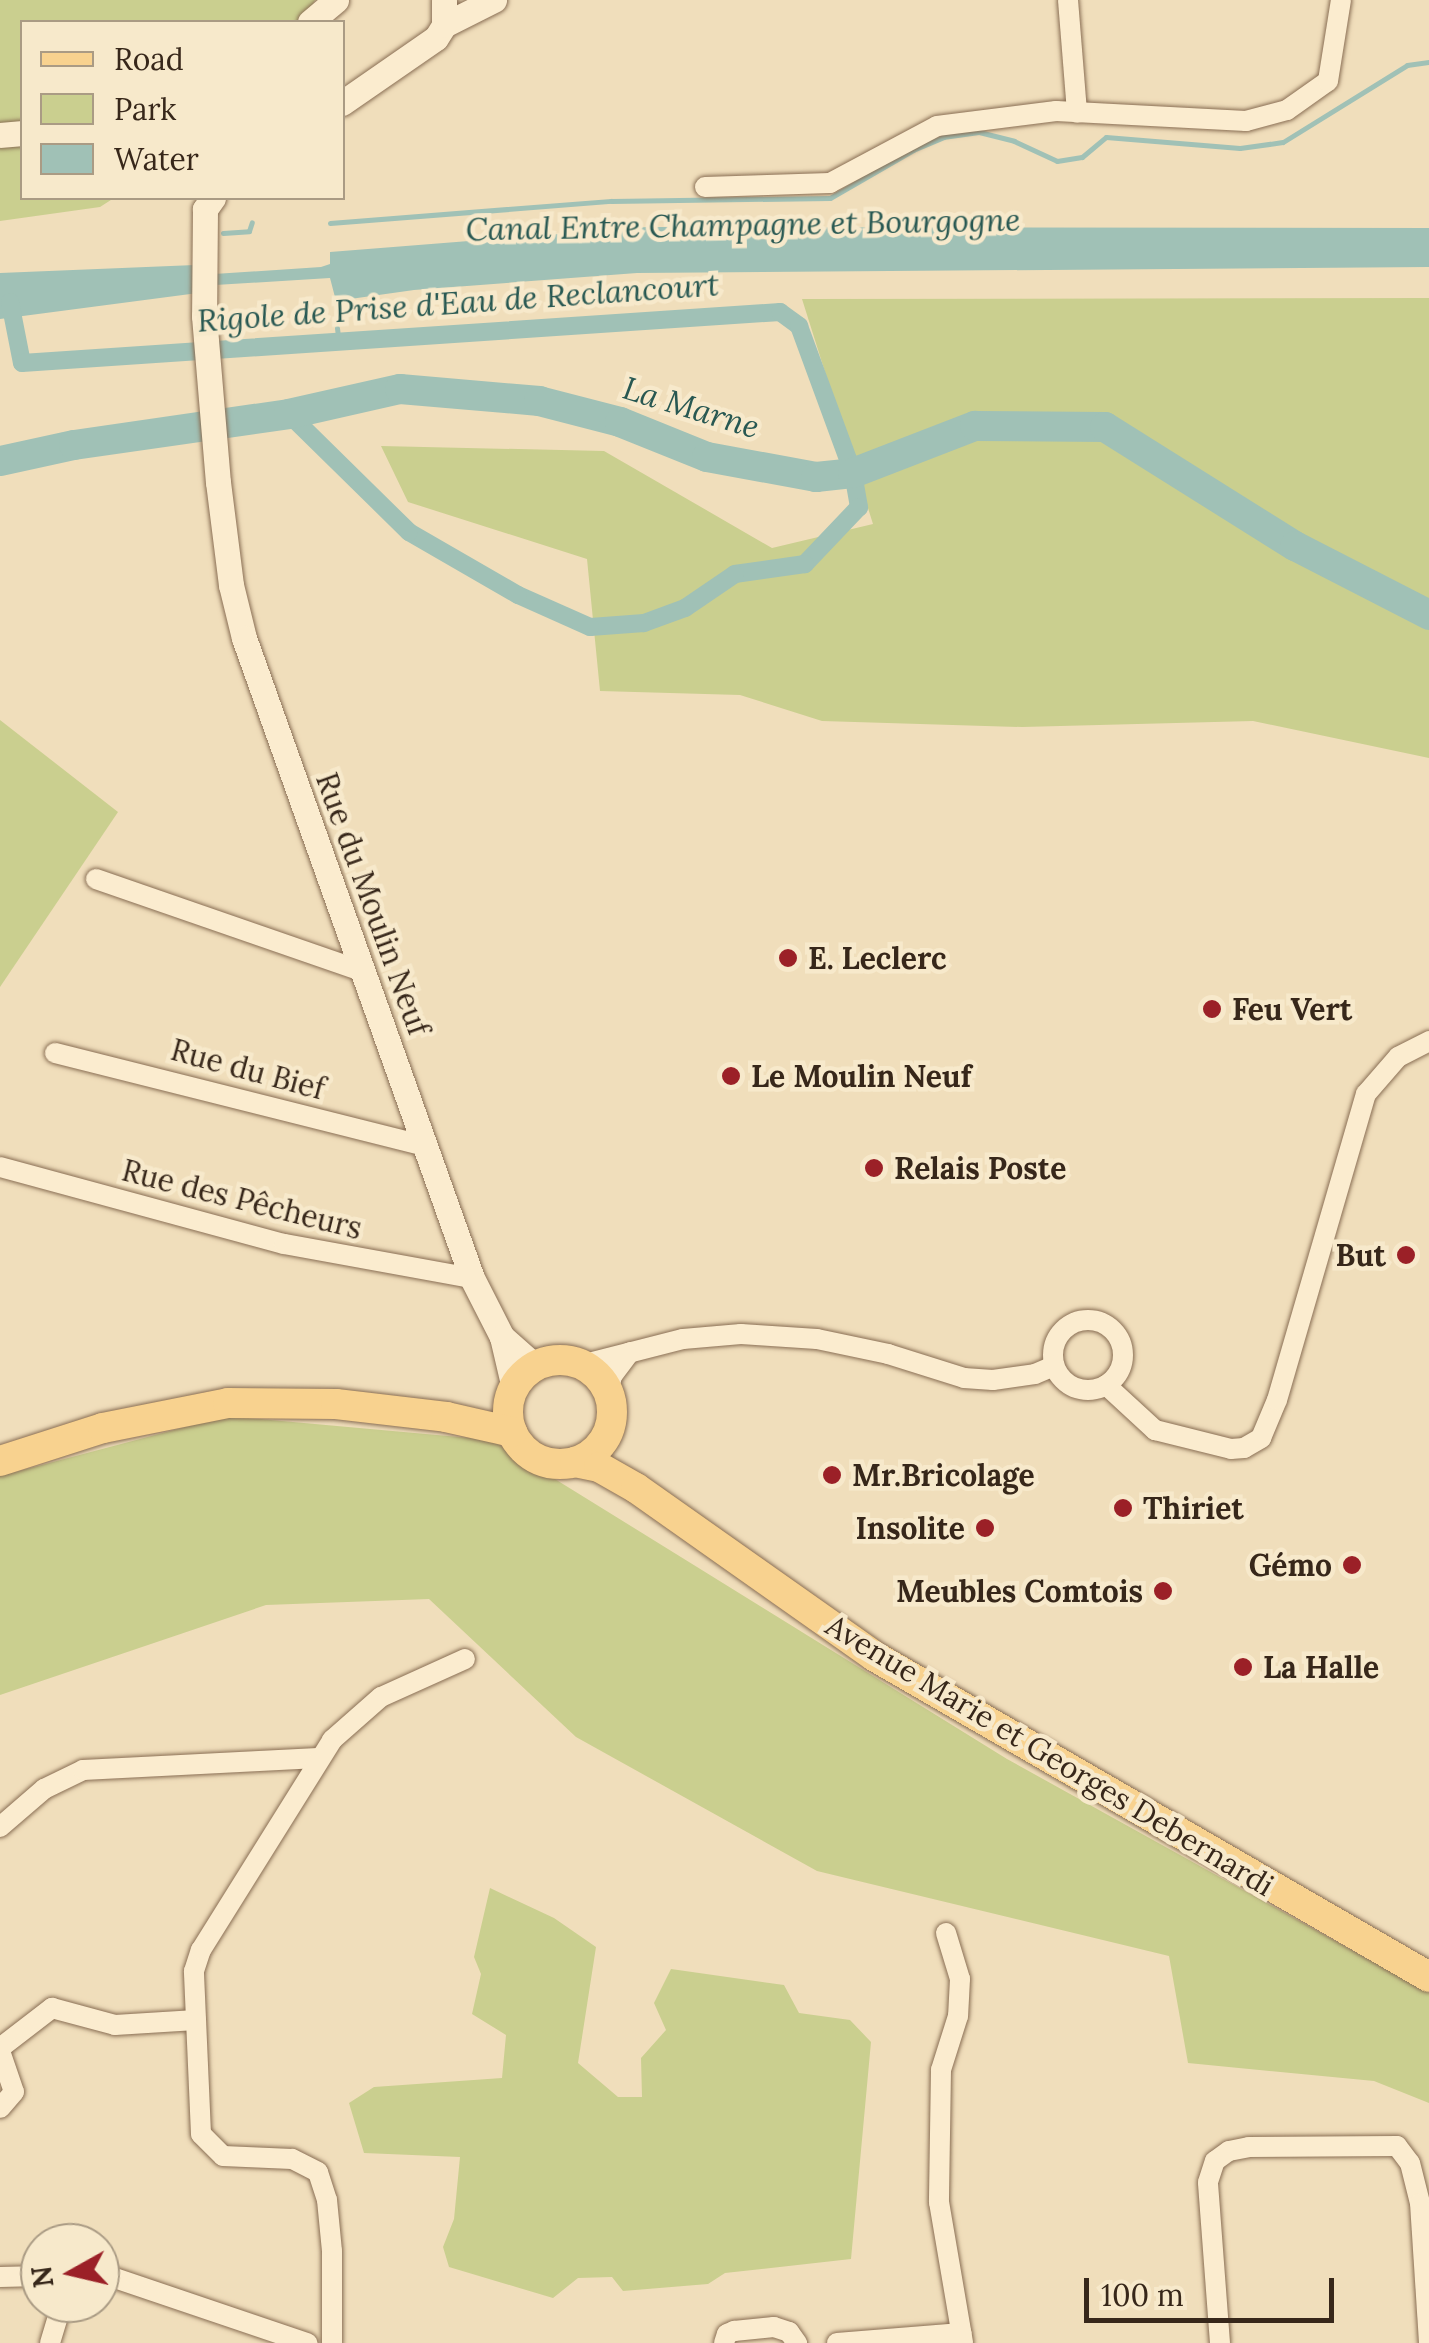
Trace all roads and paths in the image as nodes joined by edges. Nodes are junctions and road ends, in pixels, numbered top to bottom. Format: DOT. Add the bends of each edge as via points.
graph roads {
  1 [pos="336,0"];
  2 [pos="494,0"];
  3 [pos="1068,0"];
  4 [pos="1342,0"];
  5 [pos="444,12"];
  6 [pos="312,20"];
  7 [pos="345,101"];
  8 [pos="1077,112"];
  9 [pos="705,187"];
  10 [pos="211,200"];
  11 [pos="96,879"];
  12 [pos="362,971"];
  13 [pos="1429,1041"];
  14 [pos="56,1053"];
  15 [pos="424,1146"];
  16 [pos="0,1167"];
  17 [pos="472,1278"];
  18 [pos="630,1352"];
  19 [pos="582,1365"];
  20 [pos="1054,1366"];
  21 [pos="1106,1385"];
  22 [pos="608,1392"];
  23 [pos="517,1397"];
  24 [pos="606,1436"];
  25 [pos="0,1461"];
  26 [pos="575,1462"];
  27 [pos="636,1488"];
  28 [pos="465,1659"];
  29 [pos="318,1758"];
  30 [pos="0,1828"];
  31 [pos="946,1934"];
  32 [pos="1427,1975"];
  33 [pos="196,2020"];
  34 [pos="0,2050"];
  35 [pos="0,2108"];
  36 [pos="1426,2243"];
  37 [pos="120,2280"];
  38 [pos="962,2338"];
  39 [pos="307,2343"];
  40 [pos="332,2343"];
  41 [pos="724,2343"];
  42 [pos="797,2343"];
  43 [pos="837,2343"];
  44 [pos="1220,2343"];
  45 [pos="1428,2343"];
  1 -- 6 [label="street"];
  2 -- 5 [label="street"];
  3 -- 8 [label="street"];
  4 -- 8 [label="street" via="1328,81 1287,110 1246,121"];
  5 -- 7 [label="street" via="417,54"];
  8 -- 9 [label="street" via="937,126 830,184"];
  10 -- 12 [label="street, Rue du Moulin Neuf" via="204,209 204,300 231,585"];
  11 -- 12 [label="street"];
  12 -- 15 [label="street, Rue du Moulin Neuf"];
  13 -- 21 [label="street" via="1398,1057 1366,1094 1261,1438 1231,1449 1155,1430"];
  14 -- 15 [label="street, Rue du Bief"];
  15 -- 17 [label="street, Rue du Moulin Neuf"];
  16 -- 17 [label="street, Rue des Pêcheurs" via="284,1244"];
  17 -- 23 [label="street, Rue du Moulin Neuf" via="502,1338"];
  18 -- 19 [label="street"];
  18 -- 20 [label="street" via="682,1339 772,1335 870,1350 964,1378 993,1380"];
  18 -- 22 [label="street"];
  19 -- 22 [label="main road"];
  19 -- 23 [label="main road" via="566,1360"];
  20 -- 21 [label="street" via="1074,1388"];
  20 -- 21 [label="street" via="1060,1332 1079,1320 1101,1322 1124,1351"];
  22 -- 24 [label="main road"];
  23 -- 25 [label="main road" via="446,1417 336,1404 228,1402 103,1428"];
  23 -- 26 [label="main road" via="531,1455"];
  24 -- 26 [label="main road"];
  24 -- 27 [label="main road, Avenue Marie et Georges Debernardi"];
  26 -- 27 [label="main road, Avenue Marie et Georges Debernardi" via="600,1467"];
  27 -- 32 [label="main road, Avenue Marie et Georges Debernardi" via="874,1656"];
  28 -- 29 [label="street" via="381,1697"];
  29 -- 30 [label="street" via="83,1770 44,1789"];
  29 -- 33 [label="street" via="201,1950 194,1971"];
  31 -- 38 [label="street" via="960,1978 958,2016 941,2070 939,2202"];
  33 -- 34 [label="street" via="116,2025 52,2008"];
  33 -- 40 [label="street" via="199,2121 207,2145 223,2156 303,2162 318,2172 332,2251"];
  34 -- 35 [label="street" via="14,2092"];
  36 -- 44 [label="street" via="1410,2163 1397,2146 1229,2151 1215,2161 1208,2182"];
  36 -- 45 [label="street"];
  37 -- 39 [label="street"];
  38 -- 43 [label="street"];
  41 -- 42 [label="street" via="734,2331 774,2328"];
}
